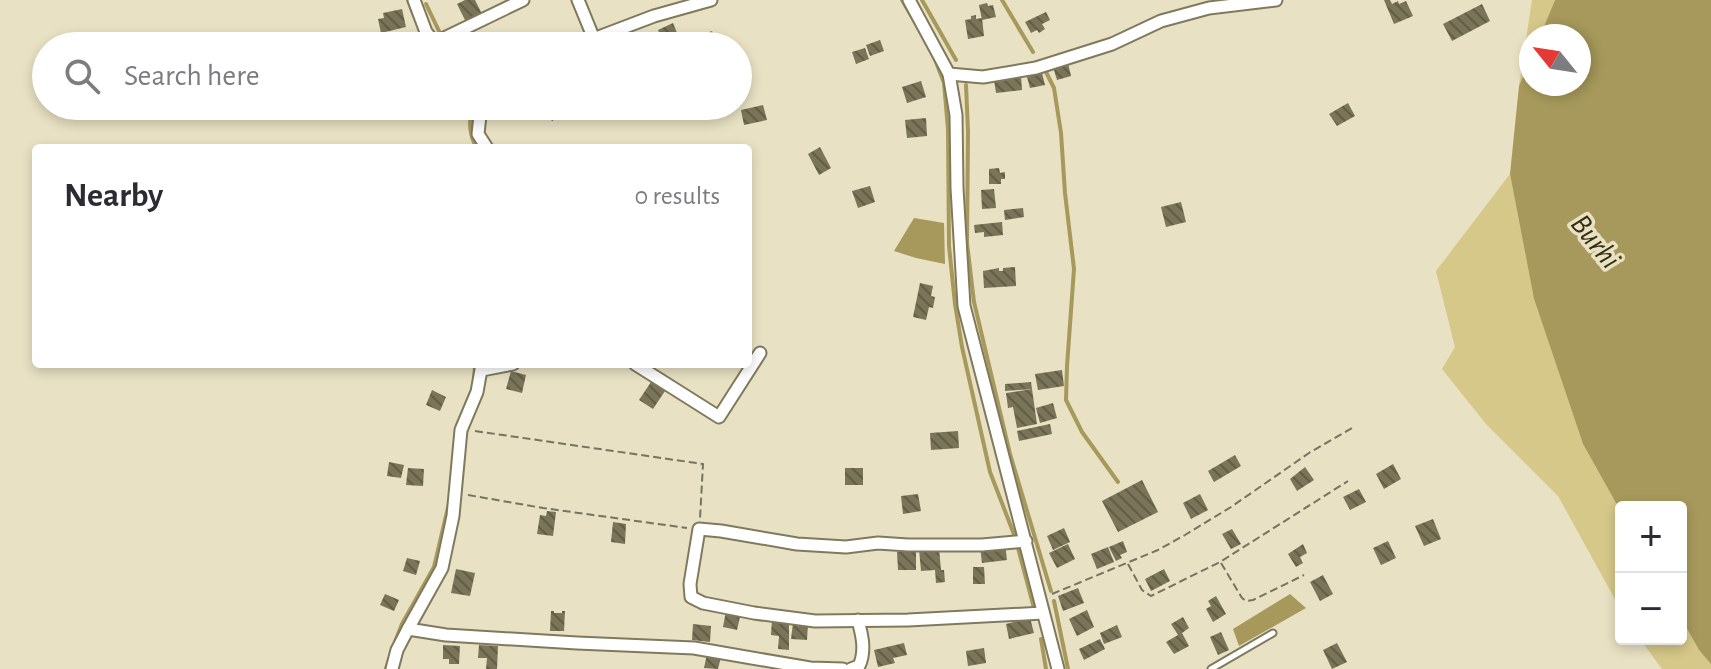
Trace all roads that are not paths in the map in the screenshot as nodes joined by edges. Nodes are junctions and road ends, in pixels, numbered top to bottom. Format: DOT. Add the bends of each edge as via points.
graph roads {
  1 [pos="523,0"];
  2 [pos="578,0"];
  3 [pos="711,0"];
  4 [pos="909,0"];
  5 [pos="1276,0"];
  6 [pos="416,1"];
  7 [pos="426,32"];
  8 [pos="460,32"];
  9 [pos="591,32"];
  10 [pos="612,32"];
  11 [pos="949,74"];
  12 [pos="480,120"];
  13 [pos="484,144"];
  14 [pos="760,353"];
  15 [pos="752,365"];
  16 [pos="482,368"];
  17 [pos="641,368"];
  18 [pos="750,368"];
  19 [pos="1026,541"];
  20 [pos="1043,613"];
  21 [pos="858,620"];
  22 [pos="408,629"];
  23 [pos="1273,633"];
  24 [pos="392,669"];
  25 [pos="843,669"];
  26 [pos="851,669"];
  27 [pos="1058,669"];
  28 [pos="1211,669"];
  1 -- 8 [label="street"];
  2 -- 9 [label="street"];
  3 -- 10 [label="street"];
  4 -- 11 [label="street"];
  5 -- 11 [label="street" via="1209,8 1161,21 1112,44 1036,68 983,77"];
  6 -- 7 [label="street"];
  11 -- 19 [label="street" via="956,115 964,306"];
  12 -- 13 [label="street" via="478,134"];
  14 -- 15 [label="street"];
  16 -- 22 [label="street" via="461,430 442,568"];
  17 -- 18 [label="street" via="719,417"];
  19 -- 20 [label="street"];
  19 -- 21 [label="street" via="846,547 699,529 691,597 754,613"];
  20 -- 21 [label="street"];
  20 -- 27 [label="street"];
  21 -- 26 [label="street" via="864,656"];
  22 -- 24 [label="street"];
  22 -- 25 [label="street" via="694,648"];
  23 -- 28 [label="lane"];
}
